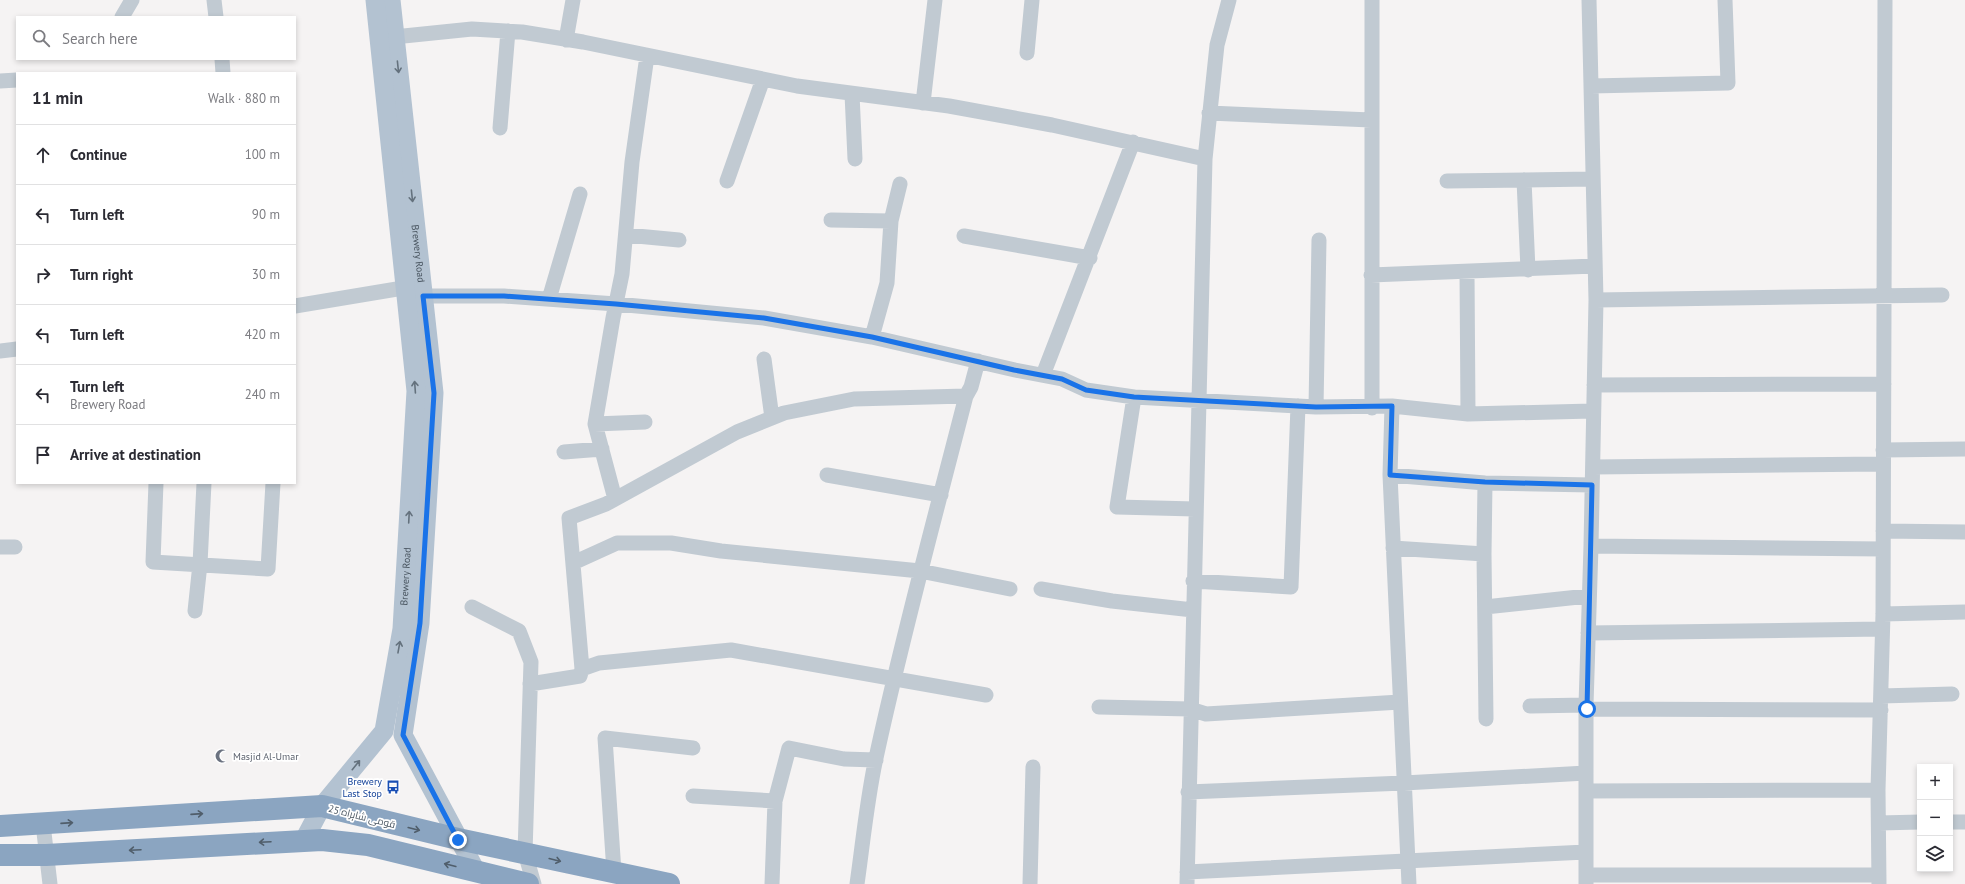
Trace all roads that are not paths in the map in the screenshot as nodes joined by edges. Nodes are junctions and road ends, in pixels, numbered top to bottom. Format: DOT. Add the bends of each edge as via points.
graph roads {
  1 [pos="132,0"];
  2 [pos="214,0"];
  3 [pos="375,0"];
  4 [pos="391,0"];
  5 [pos="573,0"];
  6 [pos="935,0"];
  7 [pos="1032,0"];
  8 [pos="1229,0"];
  9 [pos="1372,0"];
  10 [pos="1589,0"];
  11 [pos="1725,0"];
  12 [pos="1885,0"];
  13 [pos="123,16"];
  14 [pos="216,16"];
  15 [pos="508,31"];
  16 [pos="387,37"];
  17 [pos="566,40"];
  18 [pos="1027,53"];
  19 [pos="647,56"];
  20 [pos="222,60"];
  21 [pos="223,72"];
  22 [pos="763,79"];
  23 [pos="16,80"];
  24 [pos="0,81"];
  25 [pos="1591,86"];
  26 [pos="852,94"];
  27 [pos="923,103"];
  28 [pos="1209,113"];
  29 [pos="1371,120"];
  30 [pos="500,128"];
  31 [pos="1133,142"];
  32 [pos="855,159"];
  33 [pos="1205,159"];
  34 [pos="1593,179"];
  35 [pos="1524,180"];
  36 [pos="727,181"];
  37 [pos="1447,181"];
  38 [pos="900,184"];
  39 [pos="580,194"];
  40 [pos="832,220"];
  41 [pos="891,221"];
  42 [pos="626,235"];
  43 [pos="964,236"];
  44 [pos="679,240"];
  45 [pos="1319,240"];
  46 [pos="1090,258"];
  47 [pos="1595,266"];
  48 [pos="1528,270"];
  49 [pos="1467,272"];
  50 [pos="1370,275"];
  51 [pos="417,289"];
  52 [pos="1942,295"];
  53 [pos="1884,297"];
  54 [pos="549,299"];
  55 [pos="1596,300"];
  56 [pos="616,304"];
  57 [pos="296,306"];
  58 [pos="872,337"];
  59 [pos="16,349"];
  60 [pos="0,351"];
  61 [pos="764,359"];
  62 [pos="978,361"];
  63 [pos="1042,375"];
  64 [pos="1884,384"];
  65 [pos="1594,385"];
  66 [pos="966,396"];
  67 [pos="1134,397"];
  68 [pos="1198,399"];
  69 [pos="1298,406"];
  70 [pos="1392,406"];
  71 [pos="1316,407"];
  72 [pos="1372,408"];
  73 [pos="1592,411"];
  74 [pos="1468,414"];
  75 [pos="772,418"];
  76 [pos="645,422"];
  77 [pos="595,424"];
  78 [pos="602,449"];
  79 [pos="1965,449"];
  80 [pos="564,452"];
  81 [pos="1883,457"];
  82 [pos="1593,467"];
  83 [pos="827,475"];
  84 [pos="1390,475"];
  85 [pos="1485,482"];
  86 [pos="156,484"];
  87 [pos="204,484"];
  88 [pos="273,484"];
  89 [pos="1592,485"];
  90 [pos="940,495"];
  91 [pos="615,498"];
  92 [pos="1195,509"];
  93 [pos="1883,531"];
  94 [pos="1965,532"];
  95 [pos="0,546"];
  96 [pos="1591,546"];
  97 [pos="15,548"];
  98 [pos="1393,548"];
  99 [pos="1883,548"];
  100 [pos="1484,554"];
  101 [pos="573,563"];
  102 [pos="200,564"];
  103 [pos="920,571"];
  104 [pos="1193,581"];
  105 [pos="1010,589"];
  106 [pos="1041,589"];
  107 [pos="1588,596"];
  108 [pos="472,607"];
  109 [pos="1485,607"];
  110 [pos="1193,610"];
  111 [pos="195,611"];
  112 [pos="1965,612"];
  113 [pos="1882,614"];
  114 [pos="1882,629"];
  115 [pos="1588,633"];
  116 [pos="582,669"];
  117 [pos="895,678"];
  118 [pos="530,684"];
  119 [pos="1952,694"];
  120 [pos="986,695"];
  121 [pos="1400,702"];
  122 [pos="1881,703"];
  123 [pos="1530,706"];
  124 [pos="1100,707"];
  125 [pos="1586,707"];
  126 [pos="1190,709"];
  127 [pos="1486,718"];
  128 [pos="384,731"];
  129 [pos="403,735"];
  130 [pos="693,748"];
  131 [pos="876,760"];
  132 [pos="1033,767"];
  133 [pos="1586,772"];
  134 [pos="1404,783"];
  135 [pos="1878,790"];
  136 [pos="1586,791"];
  137 [pos="1188,792"];
  138 [pos="693,796"];
  139 [pos="775,801"];
  140 [pos="322,806"];
  141 [pos="1917,822"];
  142 [pos="1953,822"];
  143 [pos="1965,822"];
  144 [pos="1879,823"];
  145 [pos="43,824"];
  146 [pos="0,826"];
  147 [pos="304,840"];
  148 [pos="458,840"];
  149 [pos="1586,852"];
  150 [pos="525,853"];
  151 [pos="0,855"];
  152 [pos="46,855"];
  153 [pos="1408,862"];
  154 [pos="476,871"];
  155 [pos="614,872"];
  156 [pos="1187,878"];
  157 [pos="1879,879"];
  158 [pos="1586,880"];
  159 [pos="50,884"];
  160 [pos="528,884"];
  161 [pos="534,884"];
  162 [pos="669,884"];
  163 [pos="772,884"];
  164 [pos="857,884"];
  165 [pos="1030,884"];
  166 [pos="1409,884"];
  1 -- 13 [label="street"];
  2 -- 14 [label="street"];
  3 -- 16 [label="main road, Brewery Road"];
  4 -- 16 [label="main road, Brewery Road"];
  5 -- 17 [label="street"];
  6 -- 27 [label="street"];
  7 -- 18 [label="street"];
  8 -- 28 [label="street" via="1217,45"];
  9 -- 29 [label="street"];
  10 -- 25 [label="street"];
  11 -- 25 [label="street" via="1728,83"];
  12 -- 53 [label="street"];
  15 -- 16 [label="street" via="472,29"];
  15 -- 17 [label="street"];
  15 -- 30 [label="street"];
  16 -- 51 [label="main road, Brewery Road"];
  17 -- 19 [label="street"];
  19 -- 22 [label="street"];
  19 -- 42 [label="street" via="632,162"];
  20 -- 21 [label="street"];
  22 -- 26 [label="street"];
  22 -- 36 [label="street"];
  23 -- 24 [label="street"];
  25 -- 34 [label="street"];
  26 -- 27 [label="street"];
  26 -- 32 [label="street"];
  27 -- 31 [label="street"];
  28 -- 29 [label="street"];
  28 -- 33 [label="street"];
  29 -- 50 [label="street"];
  31 -- 33 [label="street"];
  31 -- 46 [label="street"];
  33 -- 68 [label="street"];
  34 -- 35 [label="street"];
  34 -- 47 [label="street"];
  35 -- 37 [label="street"];
  35 -- 48 [label="street"];
  38 -- 41 [label="street"];
  39 -- 54 [label="street"];
  40 -- 41 [label="street"];
  41 -- 58 [label="street" via="887,283"];
  42 -- 44 [label="street"];
  42 -- 56 [label="street"];
  43 -- 46 [label="street"];
  45 -- 71 [label="street"];
  46 -- 63 [label="street"];
  47 -- 48 [label="street"];
  47 -- 55 [label="street"];
  48 -- 49 [label="street"];
  49 -- 50 [label="street"];
  49 -- 74 [label="street"];
  50 -- 72 [label="street"];
  51 -- 54 [label="street"];
  51 -- 57 [label="street"];
  128 -- 51 [label="main road, Brewery Road, one-way" via="402,629 416,391"];
  51 -- 129 [label="main road, Brewery Road" via="434,393 420,623"];
  52 -- 53 [label="street"];
  53 -- 55 [label="street"];
  53 -- 64 [label="street"];
  54 -- 56 [label="street"];
  55 -- 65 [label="street"];
  56 -- 58 [label="street" via="764,318"];
  56 -- 77 [label="street"];
  58 -- 62 [label="street"];
  59 -- 60 [label="street"];
  61 -- 75 [label="street"];
  62 -- 63 [label="street"];
  62 -- 66 [label="street"];
  63 -- 67 [label="street" via="1062,379 1086,390"];
  64 -- 65 [label="street"];
  64 -- 81 [label="street"];
  65 -- 73 [label="street"];
  66 -- 75 [label="street" via="854,399 784,413"];
  66 -- 90 [label="street"];
  67 -- 68 [label="street"];
  67 -- 92 [label="street" via="1117,506"];
  68 -- 69 [label="street"];
  68 -- 92 [label="street"];
  69 -- 71 [label="street"];
  69 -- 104 [label="street" via="1290,587"];
  70 -- 72 [label="street"];
  70 -- 74 [label="street"];
  70 -- 84 [label="street"];
  71 -- 72 [label="street"];
  73 -- 74 [label="street"];
  73 -- 82 [label="street"];
  75 -- 91 [label="street" via="736,432"];
  76 -- 77 [label="street"];
  77 -- 78 [label="street"];
  78 -- 80 [label="street"];
  78 -- 91 [label="street"];
  79 -- 81 [label="street"];
  81 -- 82 [label="street"];
  81 -- 93 [label="street"];
  82 -- 89 [label="street"];
  83 -- 90 [label="street"];
  84 -- 85 [label="street"];
  84 -- 98 [label="street"];
  85 -- 89 [label="street"];
  85 -- 100 [label="street"];
  86 -- 102 [label="street" via="153,562"];
  87 -- 102 [label="street"];
  88 -- 102 [label="street" via="268,569"];
  89 -- 96 [label="street"];
  90 -- 103 [label="street"];
  91 -- 101 [label="street" via="569,518"];
  92 -- 104 [label="street"];
  93 -- 94 [label="street"];
  93 -- 99 [label="street"];
  95 -- 97 [label="street"];
  96 -- 99 [label="street"];
  96 -- 107 [label="street"];
  98 -- 100 [label="street"];
  98 -- 121 [label="street"];
  99 -- 113 [label="street"];
  100 -- 109 [label="street"];
  101 -- 103 [label="street" via="617,543 671,543 721,551"];
  101 -- 116 [label="street"];
  102 -- 111 [label="street"];
  103 -- 105 [label="street"];
  103 -- 117 [label="street"];
  104 -- 110 [label="street"];
  106 -- 110 [label="street" via="1112,601"];
  107 -- 109 [label="street"];
  107 -- 115 [label="street"];
  108 -- 118 [label="street" via="519,631 531,662"];
  109 -- 127 [label="street"];
  110 -- 126 [label="street"];
  112 -- 113 [label="street"];
  113 -- 114 [label="street"];
  114 -- 115 [label="street"];
  114 -- 122 [label="street"];
  115 -- 125 [label="street"];
  116 -- 117 [label="street" via="599,663 731,650"];
  116 -- 118 [label="street" via="580,676"];
  117 -- 120 [label="street"];
  117 -- 131 [label="street"];
  118 -- 150 [label="street"];
  119 -- 122 [label="street"];
  121 -- 126 [label="street" via="1206,714"];
  121 -- 134 [label="street"];
  122 -- 125 [label="street"];
  122 -- 135 [label="street"];
  123 -- 125 [label="street"];
  124 -- 126 [label="street"];
  125 -- 133 [label="street"];
  126 -- 137 [label="street"];
  128 -- 129 [label="main road"];
  140 -- 128 [label="main road, Brewery Road, one-way"];
  129 -- 148 [label="main road"];
  130 -- 155 [label="street" via="605,738"];
  131 -- 139 [label="street" via="844,759 789,748"];
  131 -- 164 [label="street"];
  132 -- 165 [label="street"];
  133 -- 134 [label="street"];
  133 -- 136 [label="street"];
  134 -- 137 [label="street"];
  134 -- 153 [label="street"];
  135 -- 136 [label="street"];
  135 -- 144 [label="street"];
  136 -- 149 [label="street"];
  137 -- 156 [label="street"];
  138 -- 139 [label="street"];
  139 -- 163 [label="street"];
  145 -- 140 [label="highway, قومی شاہراہ 25, one-way"];
  140 -- 147 [label="main road, Brewery Road"];
  140 -- 148 [label="highway, قومی شاہراہ 25, one-way"];
  141 -- 144 [label="street"];
  142 -- 143 [label="street"];
  144 -- 157 [label="street"];
  145 -- 146 [label="highway, قومی شاہراہ 25"];
  145 -- 152 [label="street"];
  147 -- 152 [label="highway, one-way"];
  154 -- 147 [label="highway, one-way" via="368,845"];
  148 -- 150 [label="highway, قومی شاہراہ 25"];
  148 -- 154 [label="main road"];
  149 -- 153 [label="street"];
  149 -- 158 [label="street"];
  150 -- 155 [label="highway, قومی شاہراہ 25, one-way"];
  150 -- 161 [label="street"];
  151 -- 152 [label="highway"];
  152 -- 159 [label="street"];
  153 -- 156 [label="street"];
  153 -- 166 [label="street"];
  154 -- 160 [label="highway"];
  155 -- 162 [label="highway, قومی شاہراہ 25"];
  157 -- 158 [label="street"];
}
